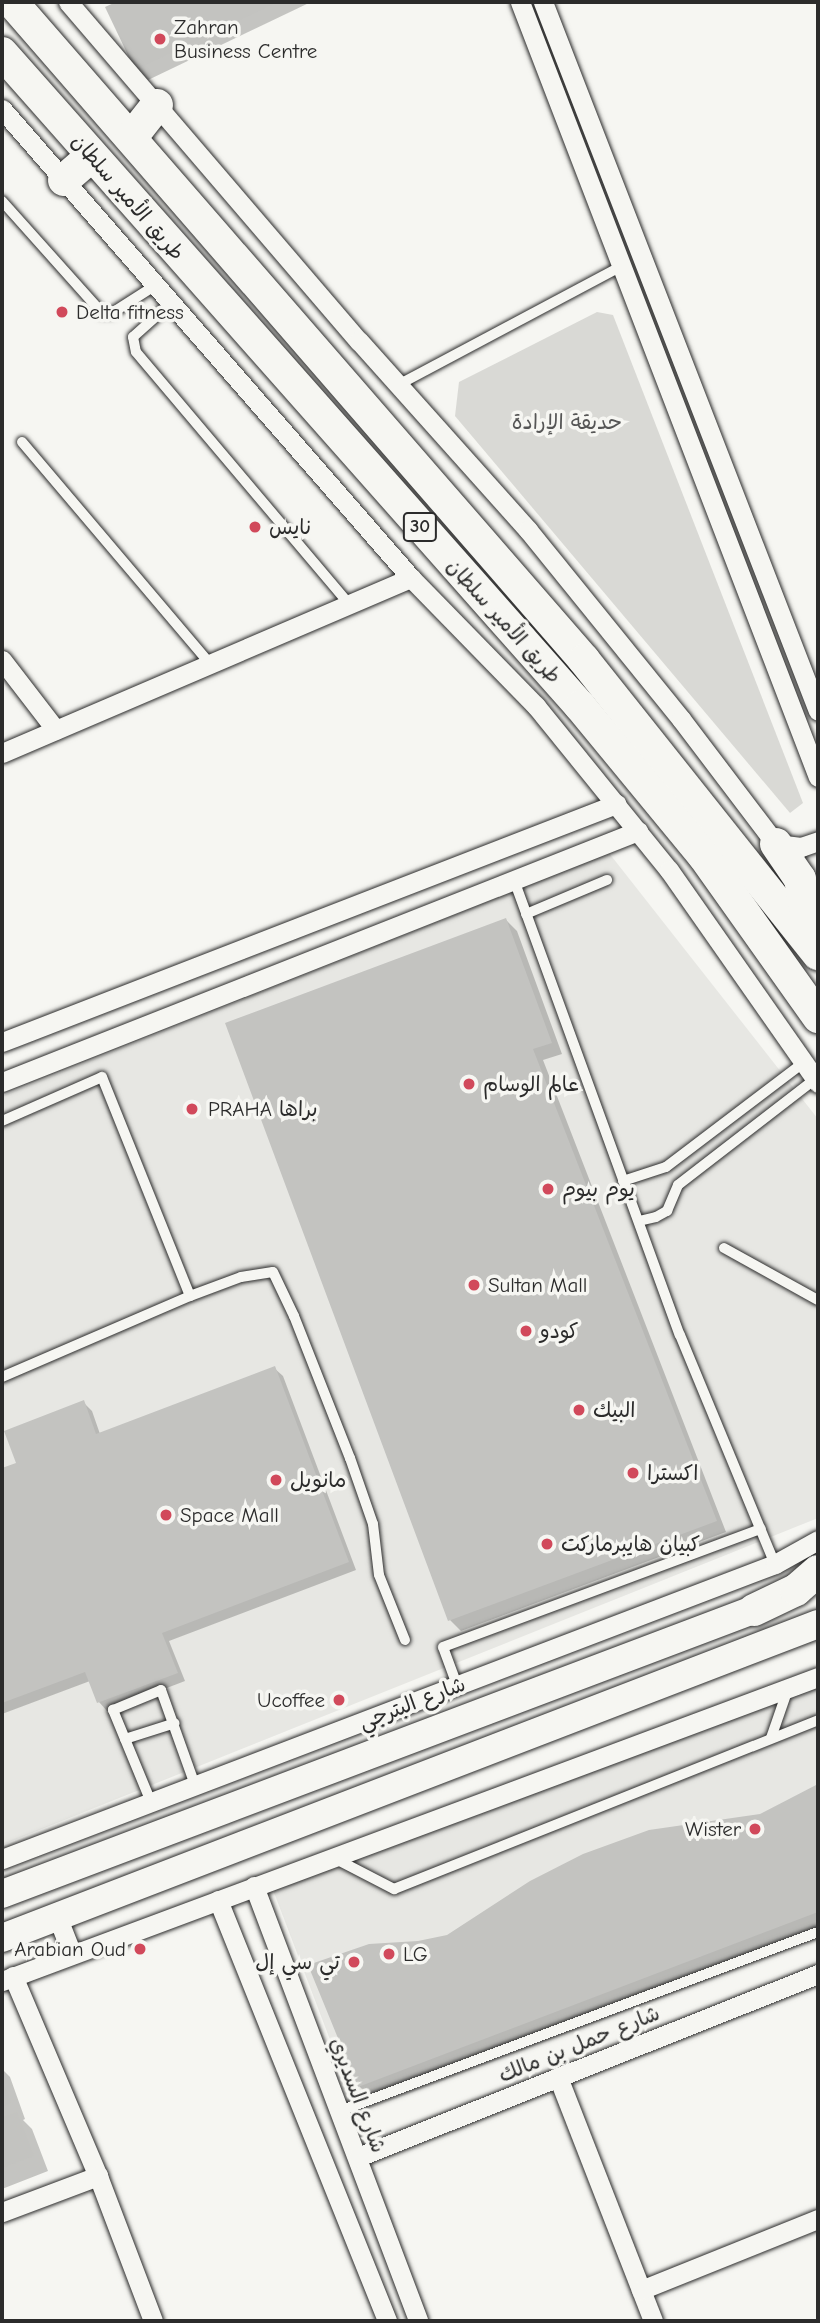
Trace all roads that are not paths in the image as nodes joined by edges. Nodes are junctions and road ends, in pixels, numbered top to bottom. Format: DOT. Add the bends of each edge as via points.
graph roads {
  1 [pos="12,2"];
  2 [pos="68,2"];
  3 [pos="520,2"];
  4 [pos="543,2"];
  5 [pos="2,53"];
  6 [pos="157,105"];
  7 [pos="2,109"];
  8 [pos="131,138"];
  9 [pos="92,156"];
  10 [pos="64,180"];
  11 [pos="2,201"];
  12 [pos="622,266"];
  13 [pos="156,285"];
  14 [pos="171,303"];
  15 [pos="398,385"];
  16 [pos="22,442"];
  17 [pos="429,481"];
  18 [pos="401,507"];
  19 [pos="411,578"];
  20 [pos="350,605"];
  21 [pos="2,660"];
  22 [pos="210,664"];
  23 [pos="818,712"];
  24 [pos="56,730"];
  25 [pos="2,753"];
  26 [pos="818,777"];
  27 [pos="616,804"];
  28 [pos="638,831"];
  29 [pos="818,841"];
  30 [pos="776,844"];
  31 [pos="514,880"];
  32 [pos="607,880"];
  33 [pos="526,914"];
  34 [pos="815,950"];
  35 [pos="818,1017"];
  36 [pos="2,1042"];
  37 [pos="812,1075"];
  38 [pos="2,1082"];
  39 [pos="2,1121"];
  40 [pos="623,1181"];
  41 [pos="639,1222"];
  42 [pos="724,1248"];
  43 [pos="190,1296"];
  44 [pos="818,1300"];
  45 [pos="2,1377"];
  46 [pos="761,1529"];
  47 [pos="818,1540"];
  48 [pos="775,1564"];
  49 [pos="818,1571"];
  50 [pos="818,1584"];
  51 [pos="754,1610"];
  52 [pos="818,1624"];
  53 [pos="405,1640"];
  54 [pos="818,1676"];
  55 [pos="457,1685"];
  56 [pos="788,1688"];
  57 [pos="818,1720"];
  58 [pos="175,1723"];
  59 [pos="331,1734"];
  60 [pos="771,1738"];
  61 [pos="125,1739"];
  62 [pos="344,1765"];
  63 [pos="195,1785"];
  64 [pos="151,1802"];
  65 [pos="332,1857"];
  66 [pos="2,1859"];
  67 [pos="254,1886"];
  68 [pos="2,1894"];
  69 [pos="218,1900"];
  70 [pos="57,1916"];
  71 [pos="818,1932"];
  72 [pos="2,1938"];
  73 [pos="72,1954"];
  74 [pos="818,1974"];
  75 [pos="7,1979"];
  76 [pos="558,2077"];
  77 [pos="340,2111"];
  78 [pos="358,2157"];
  79 [pos="98,2175"];
  80 [pos="2,2213"];
  81 [pos="818,2219"];
  82 [pos="641,2290"];
  83 [pos="153,2321"];
  84 [pos="387,2321"];
  85 [pos="418,2321"];
  86 [pos="653,2321"];
  1 -- 8 [label="main road, طريق الأمير سلطان / 30"];
  2 -- 6 [label="street"];
  3 -- 12 [label="street"];
  4 -- 23 [label="street"];
  5 -- 9 [label="main road, طريق الأمير سلطان / 30"];
  6 -- 8 [label="main road"];
  6 -- 15 [label="street"];
  7 -- 10 [label="street"];
  8 -- 17 [label="main road, طريق الأمير سلطان / 30"];
  9 -- 10 [label="main road"];
  9 -- 18 [label="main road, طريق الأمير سلطان / 30"];
  10 -- 13 [label="street"];
  11 -- 13 [label="lane" via="102,313 112,313"];
  12 -- 15 [label="lane"];
  12 -- 26 [label="street"];
  13 -- 14 [label="street"];
  14 -- 19 [label="street"];
  14 -- 20 [label="lane" via="134,337 135,352"];
  15 -- 30 [label="street" via="528,530"];
  16 -- 22 [label="lane"];
  17 -- 18 [label="main road"];
  17 -- 34 [label="main road, طريق الأمير سلطان / 30" via="660,751"];
  18 -- 35 [label="main road, طريق الأمير سلطان / 30" via="580,706 703,855"];
  19 -- 20 [label="street"];
  19 -- 27 [label="street" via="536,706"];
  20 -- 22 [label="street"];
  21 -- 24 [label="street"];
  22 -- 24 [label="street"];
  24 -- 25 [label="street"];
  27 -- 28 [label="street"];
  27 -- 36 [label="street"];
  28 -- 31 [label="street"];
  28 -- 37 [label="street"];
  29 -- 30 [label="street" via="801,847"];
  30 -- 34 [label="main road" via="800,879"];
  31 -- 33 [label="lane"];
  31 -- 38 [label="street"];
  32 -- 33 [label="lane"];
  33 -- 40 [label="lane"];
  37 -- 40 [label="lane" via="666,1167"];
  37 -- 41 [label="lane" via="678,1185 667,1211"];
  39 -- 43 [label="lane" via="102,1077"];
  40 -- 41 [label="lane"];
  41 -- 46 [label="lane" via="680,1335"];
  42 -- 44 [label="lane"];
  43 -- 45 [label="lane"];
  43 -- 53 [label="lane" via="241,1277 273,1272 350,1458 373,1524 379,1575"];
  46 -- 48 [label="lane"];
  46 -- 55 [label="lane" via="443,1647"];
  47 -- 48 [label="street, شارع البترجي"];
  48 -- 55 [label="street, شارع البترجي"];
  49 -- 51 [label="main road" via="796,1590"];
  50 -- 51 [label="main road, شارع البترجي"];
  51 -- 62 [label="main road, شارع البترجي"];
  52 -- 70 [label="main road"];
  54 -- 56 [label="street"];
  55 -- 59 [label="street, شارع البترجي"];
  56 -- 60 [label="lane"];
  56 -- 65 [label="street"];
  57 -- 60 [label="lane"];
  58 -- 61 [label="lane"];
  58 -- 61 [label="lane" via="161,1690 113,1710"];
  58 -- 63 [label="lane"];
  59 -- 62 [label="street"];
  59 -- 63 [label="street, شارع البترجي"];
  60 -- 65 [label="lane" via="394,1889"];
  61 -- 64 [label="lane"];
  62 -- 68 [label="main road, شارع البترجي"];
  63 -- 64 [label="street, شارع البترجي"];
  64 -- 66 [label="street, شارع البترجي"];
  65 -- 67 [label="street"];
  67 -- 69 [label="street"];
  67 -- 77 [label="street, شارع السديري"];
  69 -- 73 [label="street"];
  69 -- 84 [label="street"];
  70 -- 72 [label="main road"];
  70 -- 73 [label="street"];
  71 -- 77 [label="lane"];
  73 -- 75 [label="street"];
  74 -- 76 [label="street, شارع حمل بن مالك"];
  75 -- 79 [label="street"];
  76 -- 78 [label="street, شارع حمل بن مالك"];
  76 -- 82 [label="street"];
  77 -- 78 [label="street, شارع السديري"];
  78 -- 85 [label="street, شارع السديري"];
  79 -- 80 [label="street"];
  79 -- 83 [label="street"];
  81 -- 82 [label="street"];
  82 -- 86 [label="street"];
}
